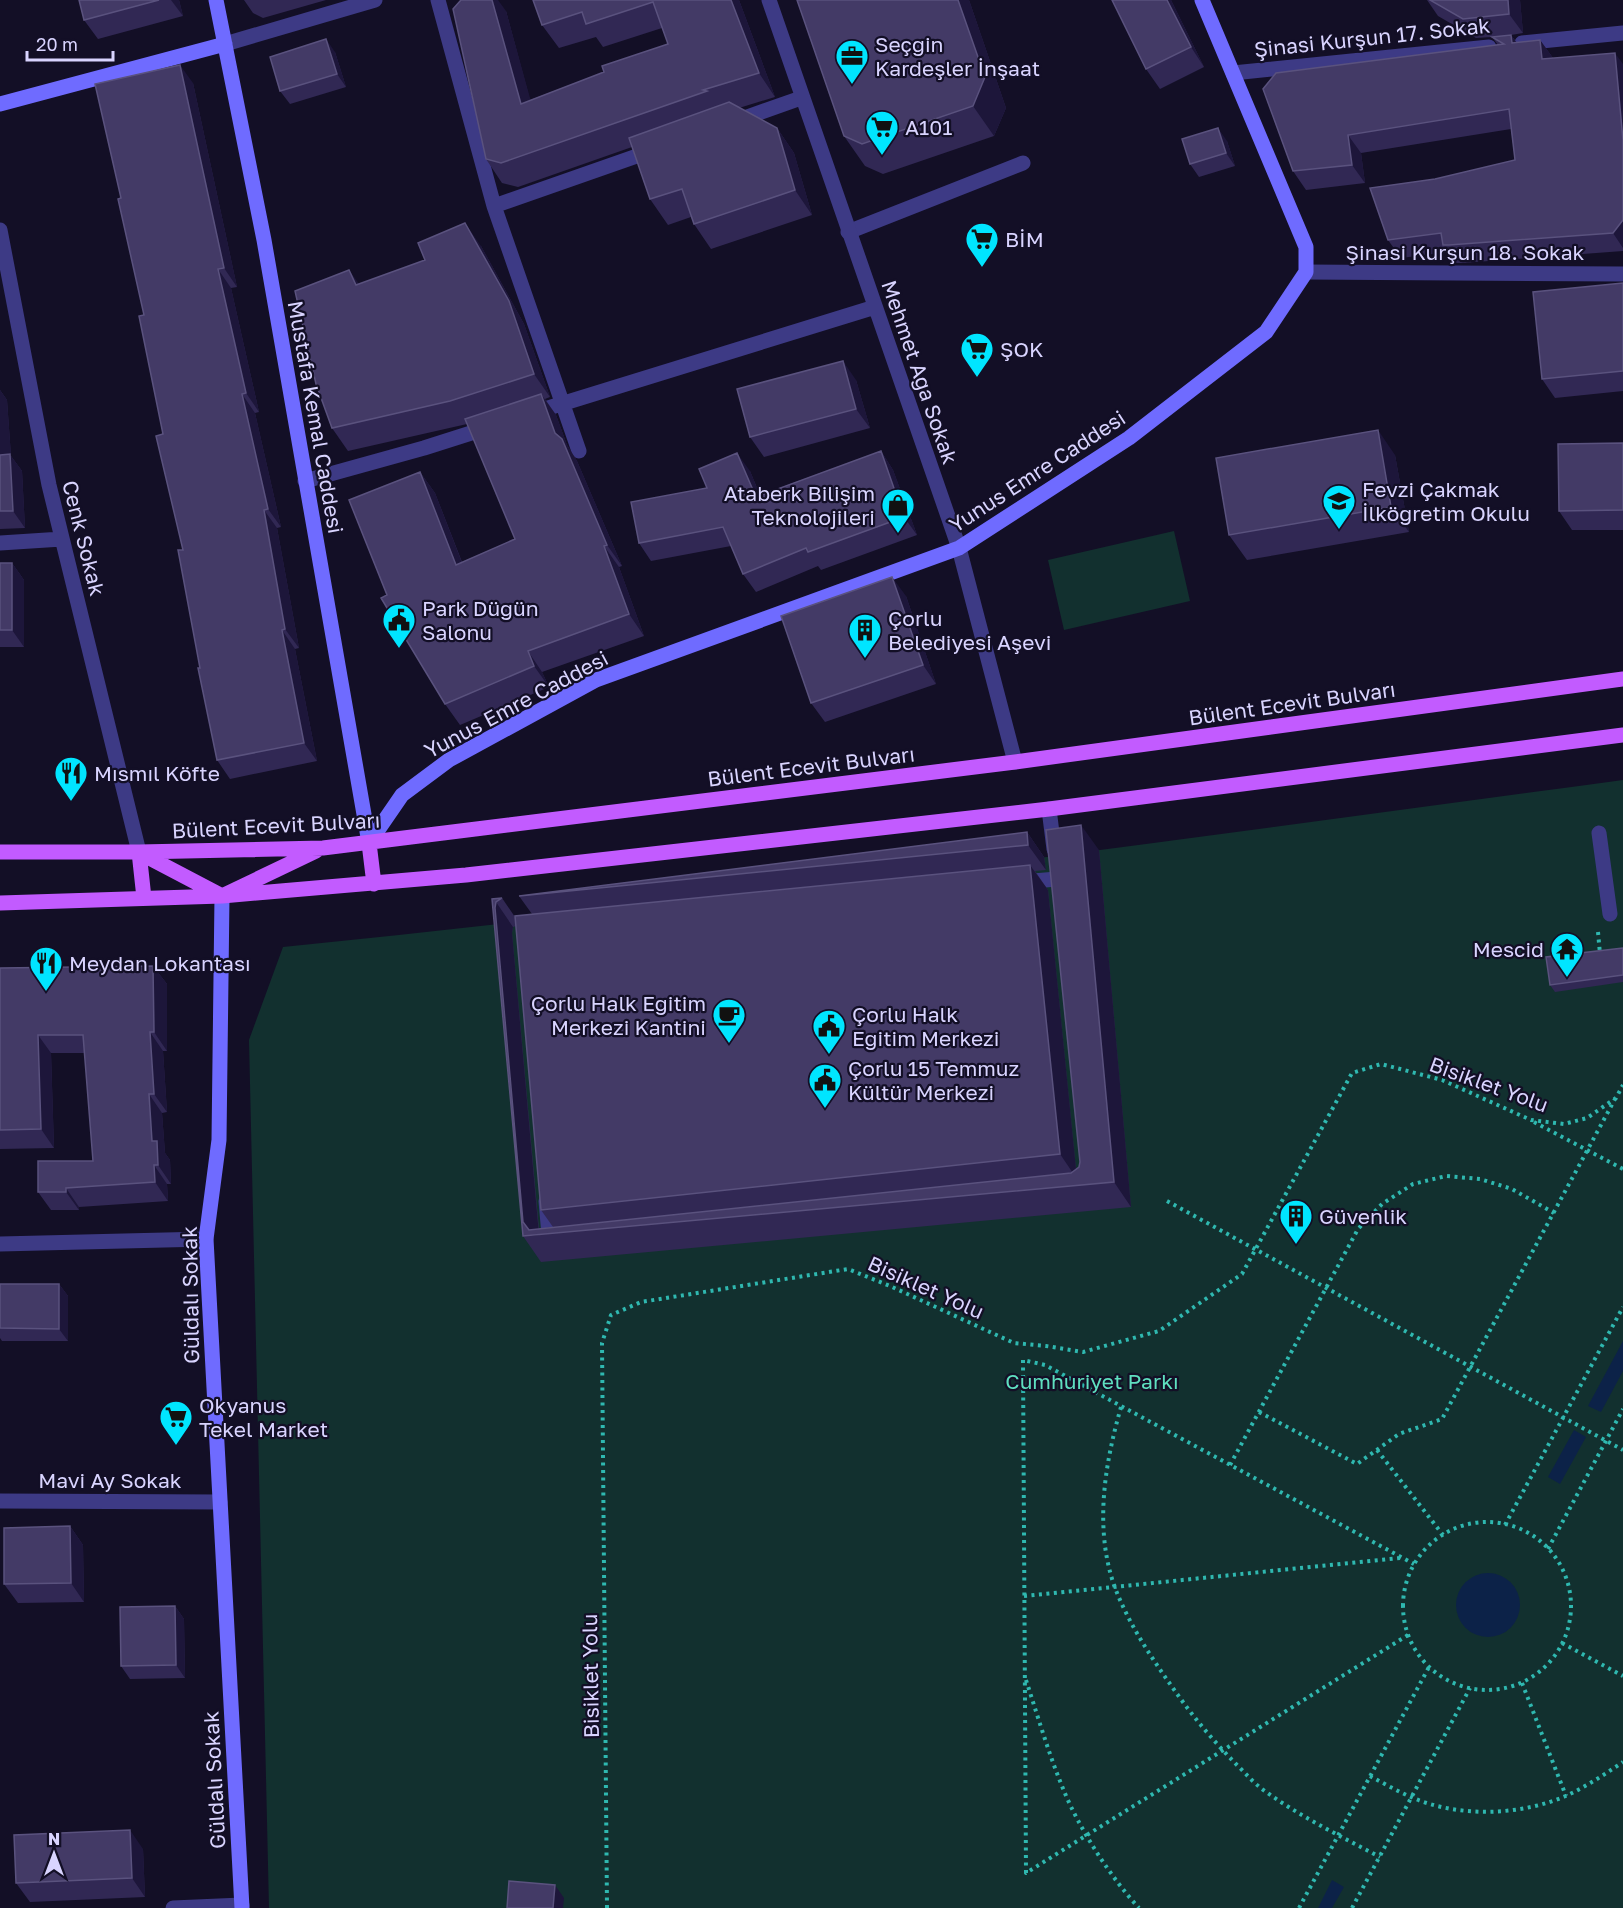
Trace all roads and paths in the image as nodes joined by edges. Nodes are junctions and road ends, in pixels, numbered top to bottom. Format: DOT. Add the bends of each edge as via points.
graph roads {
  1 [pos="216,0"];
  2 [pos="375,0"];
  3 [pos="438,0"];
  4 [pos="769,0"];
  5 [pos="1202,0"];
  6 [pos="1623,33"];
  7 [pos="225,44"];
  8 [pos="1233,73"];
  9 [pos="801,98"];
  10 [pos="0,104"];
  11 [pos="714,129"];
  12 [pos="670,144"];
  13 [pos="1023,163"];
  14 [pos="494,206"];
  15 [pos="0,230"];
  16 [pos="848,232"];
  17 [pos="1306,272"];
  18 [pos="1623,274"];
  19 [pos="875,307"];
  20 [pos="563,404"];
  21 [pos="579,451"];
  22 [pos="305,481"];
  23 [pos="62,539"];
  24 [pos="0,543"];
  25 [pos="959,549"];
  26 [pos="1623,679"];
  27 [pos="1623,735"];
  28 [pos="1015,762"];
  29 [pos="1049,809"];
  30 [pos="1599,833"];
  31 [pos="369,843"];
  32 [pos="323,848"];
  33 [pos="0,852"];
  34 [pos="139,852"];
  35 [pos="374,884"];
  36 [pos="1009,884"];
  37 [pos="222,896"];
  38 [pos="144,898"];
  39 [pos="0,903"];
  40 [pos="1610,914"];
  41 [pos="1623,1085"];
  42 [pos="1616,1098"];
  43 [pos="1531,1120"];
  44 [pos="1588,1150"];
  45 [pos="1623,1169"];
  46 [pos="545,1188"];
  47 [pos="1167,1201"];
  48 [pos="1554,1213"];
  49 [pos="206,1239"];
  50 [pos="573,1243"];
  51 [pos="0,1244"];
  52 [pos="1255,1249"];
  53 [pos="1326,1288"];
  54 [pos="1623,1307"];
  55 [pos="1470,1366"];
  56 [pos="1121,1407"];
  57 [pos="1623,1409"];
  58 [pos="1259,1412"];
  59 [pos="1563,1418"];
  60 [pos="1606,1440"];
  61 [pos="1377,1450"];
  62 [pos="1623,1450"];
  63 [pos="1230,1465"];
  64 [pos="0,1501"];
  65 [pos="220,1502"];
  66 [pos="1505,1525"];
  67 [pos="1443,1535"];
  68 [pos="1548,1549"];
  69 [pos="1402,1557"];
  70 [pos="1414,1564"];
  71 [pos="1115,1587"];
  72 [pos="1024,1596"];
  73 [pos="1408,1635"];
  74 [pos="1562,1643"];
  75 [pos="1429,1667"];
  76 [pos="1623,1676"];
  77 [pos="1025,1677"];
  78 [pos="1522,1683"];
  79 [pos="1470,1688"];
  80 [pos="1222,1750"];
  81 [pos="1623,1762"];
  82 [pos="1370,1776"];
  83 [pos="1566,1796"];
  84 [pos="1412,1798"];
  85 [pos="1087,1835"];
  86 [pos="1338,1835"];
  87 [pos="1380,1857"];
  88 [pos="242,1906"];
  89 [pos="173,1908"];
  90 [pos="607,1908"];
  91 [pos="1138,1908"];
  92 [pos="1299,1908"];
  93 [pos="1352,1908"];
  1 -- 7 [label="street, Mustafa Kemal Caddesi"];
  2 -- 7 [label="street"];
  3 -- 14 [label="street"];
  4 -- 9 [label="street, Mehmet Ağa Sokak"];
  5 -- 8 [label="street"];
  6 -- 8 [label="street, Şinasi Kurşun 17. Sokak"];
  7 -- 10 [label="street"];
  7 -- 22 [label="street, Mustafa Kemal Caddesi" via="264,240"];
  8 -- 17 [label="street" via="1306,247"];
  9 -- 11 [label="street"];
  9 -- 16 [label="street, Mehmet Ağa Sokak"];
  12 -- 14 [label="street"];
  13 -- 16 [label="street"];
  14 -- 20 [label="street"];
  15 -- 23 [label="street, Cenk Sokak"];
  16 -- 19 [label="street, Mehmet Ağa Sokak"];
  17 -- 18 [label="street, Şinasi Kurşun 18. Sokak"];
  17 -- 25 [label="street, Yunus Emre Caddesi" via="1266,332 1129,438"];
  19 -- 20 [label="street"];
  19 -- 25 [label="street, Mehmet Ağa Sokak"];
  20 -- 21 [label="street"];
  20 -- 22 [label="street"];
  22 -- 31 [label="street, Mustafa Kemal Caddesi"];
  23 -- 24 [label="street"];
  23 -- 34 [label="street, Cenk Sokak"];
  25 -- 28 [label="street, Mehmet Ağa Sokak"];
  25 -- 31 [label="street, Yunus Emre Caddesi" via="596,680 449,760 402,795"];
  26 -- 28 [label="main road, Bülent Ecevit Bulvarı"];
  27 -- 29 [label="main road"];
  28 -- 31 [label="main road, Bülent Ecevit Bulvarı"];
  29 -- 35 [label="main road"];
  29 -- 36 [label="street" via="1057,885"];
  30 -- 40 [label="street"];
  31 -- 32 [label="main road, Bülent Ecevit Bulvarı"];
  31 -- 35 [label="main road"];
  32 -- 34 [label="main road, Bülent Ecevit Bulvarı"];
  32 -- 37 [label="main road"];
  33 -- 34 [label="main road, Bülent Ecevit Bulvarı"];
  34 -- 37 [label="main road"];
  34 -- 38 [label="main road"];
  35 -- 37 [label="main road"];
  37 -- 38 [label="main road"];
  37 -- 49 [label="street, Güldalı Sokak" via="219,1140"];
  38 -- 39 [label="main road"];
  41 -- 42 [label="path, Bisiklet Yolu"];
  42 -- 43 [label="path, Bisiklet Yolu" via="1587,1118 1564,1124"];
  42 -- 44 [label="path"];
  43 -- 44 [label="path"];
  43 -- 52 [label="path, Bisiklet Yolu" via="1442,1080 1381,1064 1352,1072"];
  44 -- 45 [label="path"];
  44 -- 48 [label="path"];
  46 -- 50 [label="street" via="550,1246"];
  47 -- 52 [label="path"];
  48 -- 53 [label="path" via="1512,1189 1480,1179 1446,1176 1413,1184 1382,1204 1358,1229"];
  48 -- 55 [label="path"];
  49 -- 51 [label="street"];
  49 -- 65 [label="street, Güldalı Sokak"];
  52 -- 53 [label="path"];
  52 -- 90 [label="path, Bisiklet Yolu" via="1242,1274 1160,1331 1083,1352 1014,1343 848,1269 641,1302 611,1315 602,1343"];
  53 -- 55 [label="path"];
  53 -- 58 [label="path"];
  54 -- 59 [label="path"];
  55 -- 59 [label="path"];
  55 -- 61 [label="path" via="1442,1419 1399,1434"];
  56 -- 63 [label="path"];
  56 -- 71 [label="path" via="1110,1444 1104,1488 1107,1562"];
  56 -- 72 [label="path" via="1045,1365 1023,1360"];
  57 -- 60 [label="path"];
  58 -- 61 [label="path" via="1357,1464"];
  58 -- 63 [label="path"];
  59 -- 60 [label="path"];
  59 -- 66 [label="path"];
  60 -- 62 [label="path"];
  60 -- 68 [label="path"];
  61 -- 67 [label="path"];
  63 -- 69 [label="path"];
  64 -- 65 [label="street, Mavi Ay Sokak"];
  65 -- 88 [label="street, Güldalı Sokak"];
  66 -- 67 [label="path" via="1466,1525"];
  66 -- 68 [label="path" via="1527,1532"];
  67 -- 70 [label="path"];
  68 -- 74 [label="path" via="1560,1564 1570,1594 1569,1624"];
  69 -- 70 [label="path"];
  69 -- 71 [label="path"];
  70 -- 73 [label="path" via="1402,1604"];
  71 -- 72 [label="path"];
  71 -- 80 [label="path" via="1158,1667"];
  72 -- 77 [label="path"];
  73 -- 75 [label="path"];
  73 -- 80 [label="path"];
  74 -- 76 [label="path"];
  74 -- 78 [label="path" via="1547,1665"];
  75 -- 79 [label="path" via="1447,1680"];
  75 -- 82 [label="path"];
  77 -- 85 [label="path" via="1064,1792"];
  77 -- 85 [label="path" via="1026,1873"];
  78 -- 79 [label="path" via="1492,1690"];
  78 -- 83 [label="path"];
  79 -- 84 [label="path"];
  80 -- 85 [label="path"];
  80 -- 86 [label="path" via="1259,1787 1294,1812"];
  81 -- 83 [label="path"];
  82 -- 84 [label="path"];
  82 -- 86 [label="path"];
  83 -- 84 [label="path" via="1528,1808 1487,1813"];
  84 -- 87 [label="path"];
  85 -- 91 [label="path"];
  86 -- 87 [label="path"];
  86 -- 92 [label="path"];
  87 -- 93 [label="path"];
  88 -- 89 [label="street"];
}
